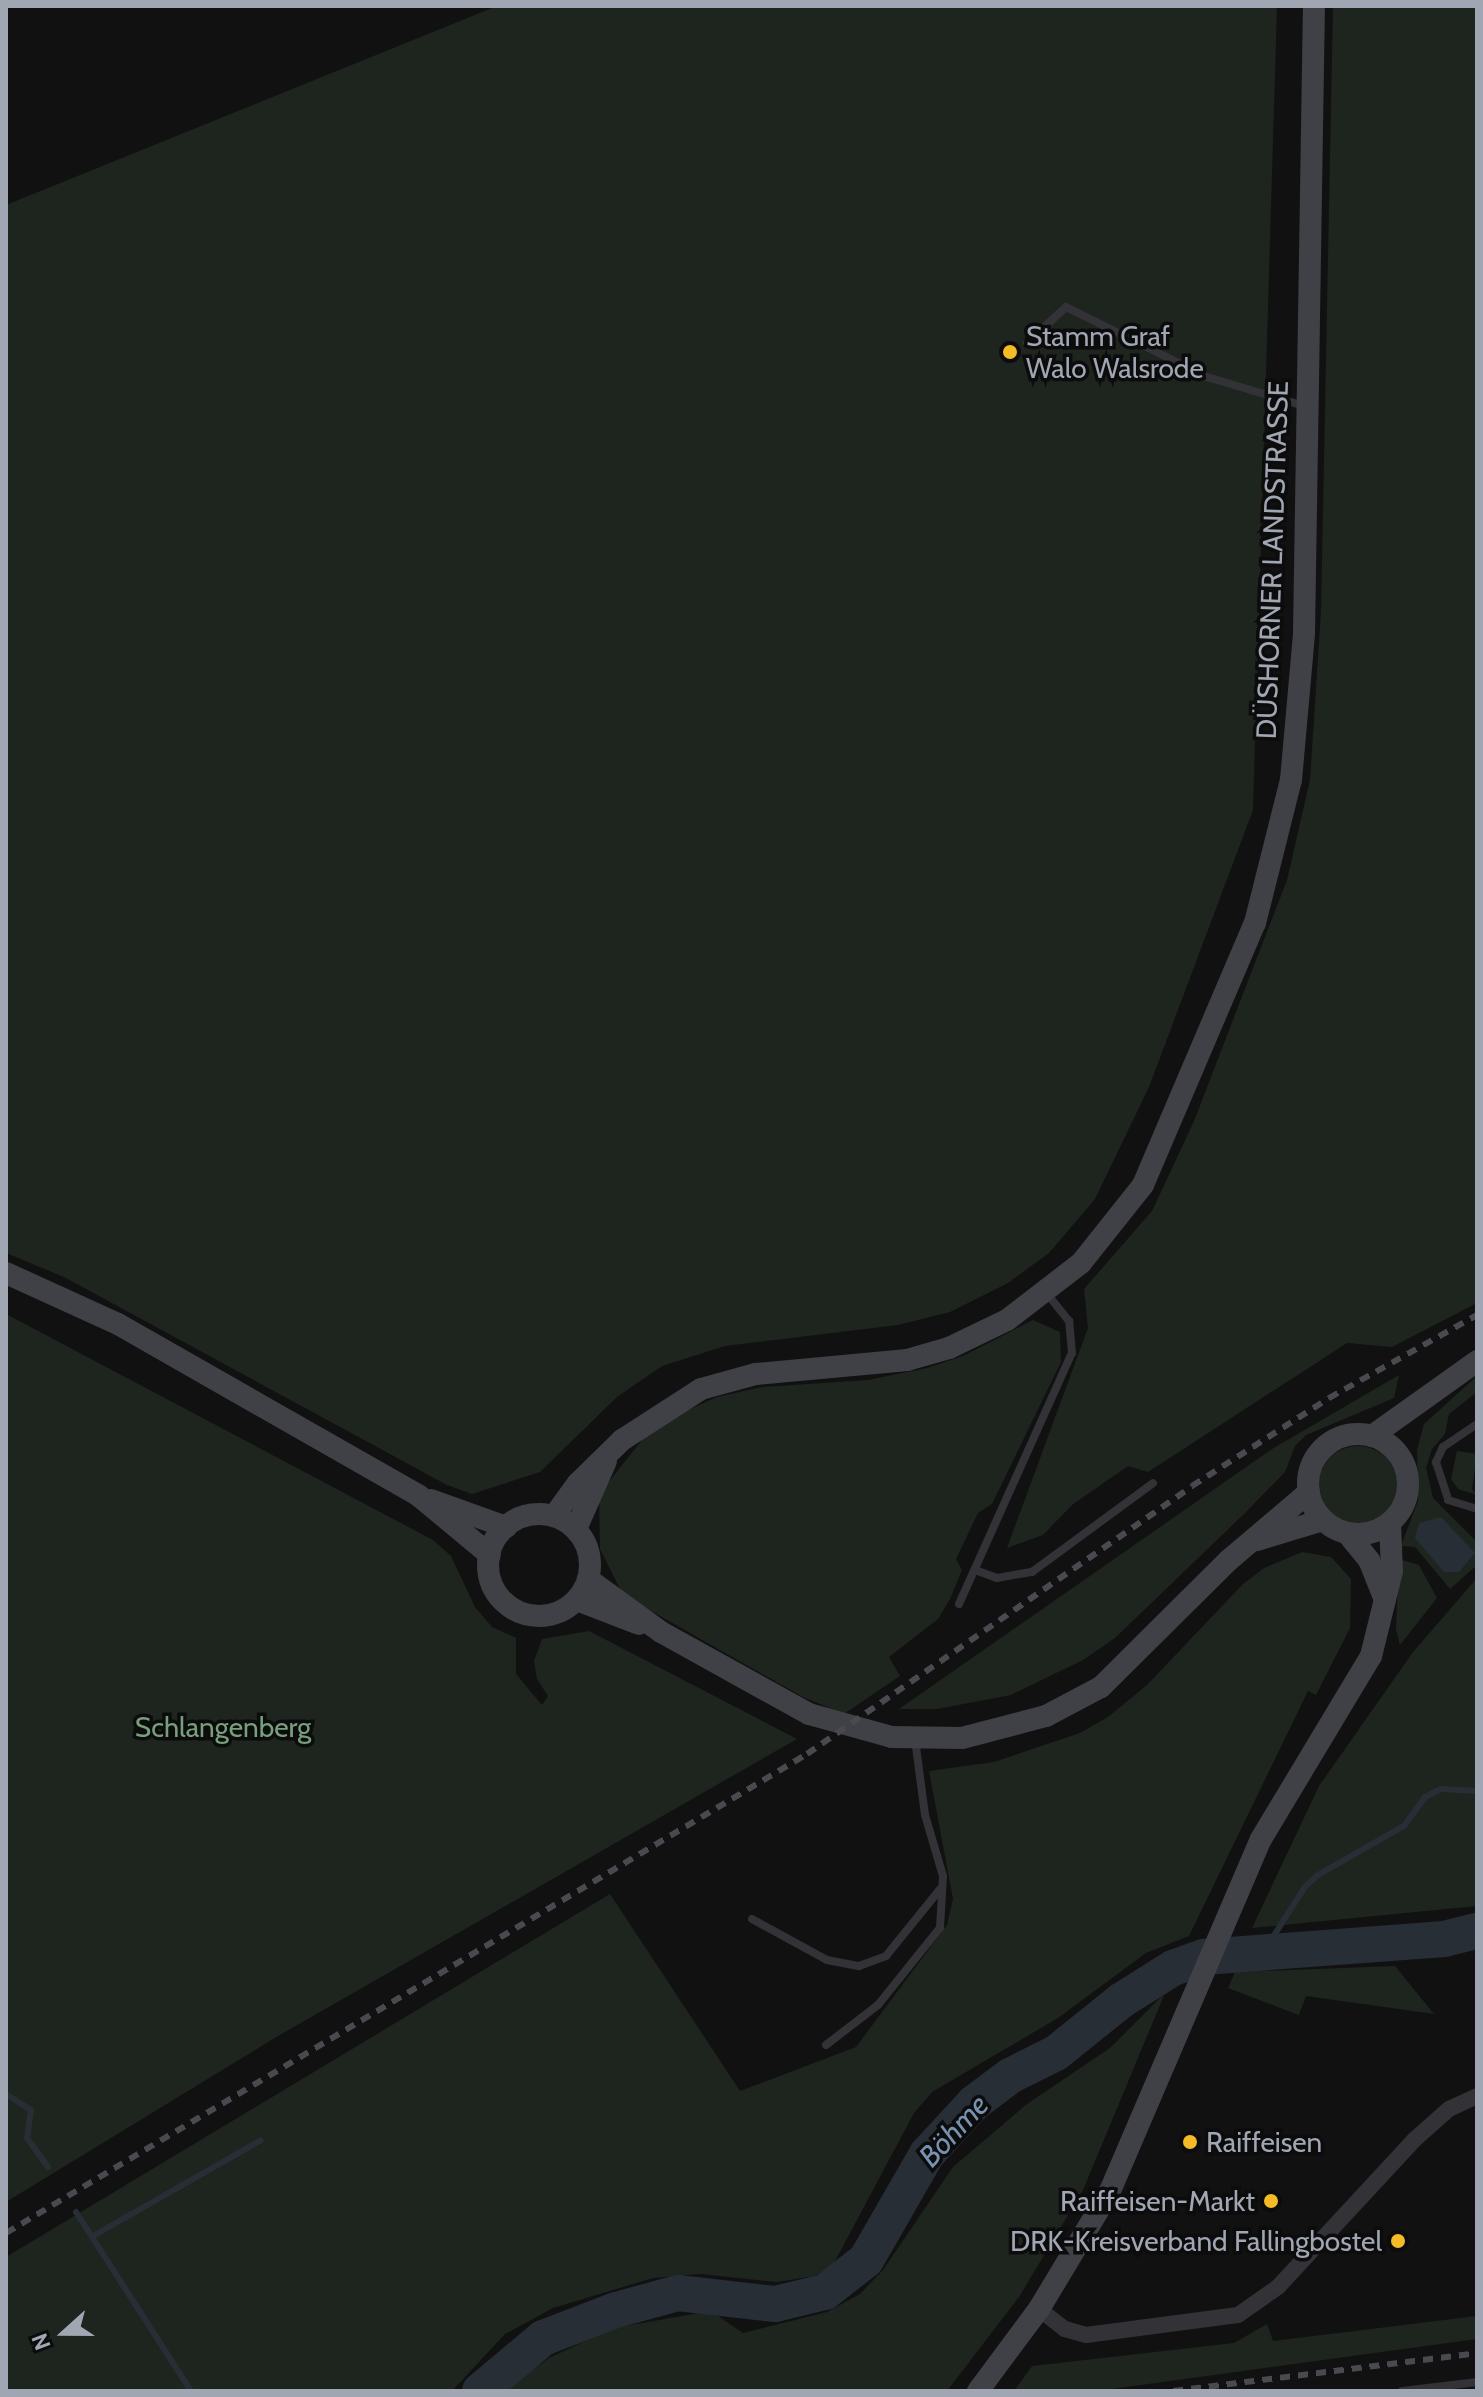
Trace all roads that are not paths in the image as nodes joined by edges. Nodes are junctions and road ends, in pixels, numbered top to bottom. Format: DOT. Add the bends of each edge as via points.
graph roads {
  1 [pos="1314,6"];
  2 [pos="1027,343"];
  3 [pos="1309,407"];
  4 [pos="6,1273"];
  5 [pos="1047,1294"];
  6 [pos="1477,1361"];
  7 [pos="1413,1411"];
  8 [pos="1477,1424"];
  9 [pos="1372,1436"];
  10 [pos="610,1453"];
  11 [pos="1401,1459"];
  12 [pos="1153,1483"];
  13 [pos="1309,1492"];
  14 [pos="419,1496"];
  15 [pos="1477,1509"];
  16 [pos="554,1516"];
  17 [pos="1323,1520"];
  18 [pos="1390,1523"];
  19 [pos="506,1527"];
  20 [pos="576,1529"];
  21 [pos="1347,1533"];
  22 [pos="1252,1542"];
  23 [pos="490,1555"];
  24 [pos="975,1570"];
  25 [pos="588,1579"];
  26 [pos="577,1600"];
  27 [pos="1385,1600"];
  28 [pos="959,1604"];
  29 [pos="661,1632"];
  30 [pos="915,1739"];
  31 [pos="942,1887"];
  32 [pos="752,1919"];
  33 [pos="826,2045"];
  34 [pos="1477,2096"];
  35 [pos="1039,2309"];
  36 [pos="1477,2382"];
  37 [pos="978,2391"];
  38 [pos="1402,2391"];
  1 -- 3 [label="main road, DÜSHORNER LANDSTRASSE"];
  2 -- 3 [label="lane" via="1066,307 1207,377"];
  3 -- 5 [label="main road, DÜSHORNER LANDSTRASSE" via="1304,633 1291,780 1268,882 1143,1185 1115,1226"];
  4 -- 14 [label="main road" via="118,1324"];
  5 -- 10 [label="main road, DÜSHORNER LANDSTRASSE" via="980,1335 907,1360 717,1382 669,1405"];
  5 -- 24 [label="lane" via="1069,1321 1072,1353"];
  6 -- 7 [label="main road"];
  7 -- 9 [label="main road"];
  7 -- 11 [label="main road"];
  8 -- 15 [label="lane" via="1443,1447 1436,1462 1448,1500"];
  9 -- 11 [label="main road"];
  9 -- 13 [label="main road" via="1344,1437 1321,1452"];
  10 -- 16 [label="main road, DÜSHORNER LANDSTRASSE"];
  10 -- 20 [label="main road, DÜSHORNER LANDSTRASSE"];
  11 -- 18 [label="main road" via="1408,1486 1400,1512"];
  12 -- 24 [label="lane" via="1032,1572 997,1578"];
  13 -- 17 [label="main road"];
  13 -- 22 [label="main road"];
  14 -- 19 [label="main road"];
  14 -- 23 [label="main road"];
  16 -- 19 [label="main road" via="528,1515"];
  16 -- 20 [label="main road"];
  17 -- 21 [label="main road"];
  17 -- 22 [label="main road"];
  18 -- 21 [label="main road" via="1363,1534"];
  18 -- 27 [label="main road" via="1392,1571"];
  19 -- 23 [label="main road"];
  20 -- 25 [label="main road" via="589,1558"];
  21 -- 27 [label="main road" via="1369,1560"];
  22 -- 30 [label="main road" via="1122,1670 1071,1704 986,1734"];
  23 -- 26 [label="main road" via="493,1587 516,1610 548,1615"];
  24 -- 28 [label="lane"];
  25 -- 26 [label="main road"];
  25 -- 29 [label="main road"];
  26 -- 29 [label="main road"];
  27 -- 35 [label="main road" via="1371,1656 1291,1783 1249,1865 1110,2191"];
  29 -- 30 [label="main road" via="809,1714 854,1730"];
  30 -- 31 [label="lane"];
  31 -- 32 [label="lane" via="886,1956 859,1966 827,1960"];
  31 -- 33 [label="lane" via="940,1928 878,2005"];
  34 -- 35 [label="street" via="1449,2109 1414,2140 1278,2287 1238,2315 1086,2335 1065,2329"];
  35 -- 37 [label="main road"];
  36 -- 38 [label="lane"];
}
